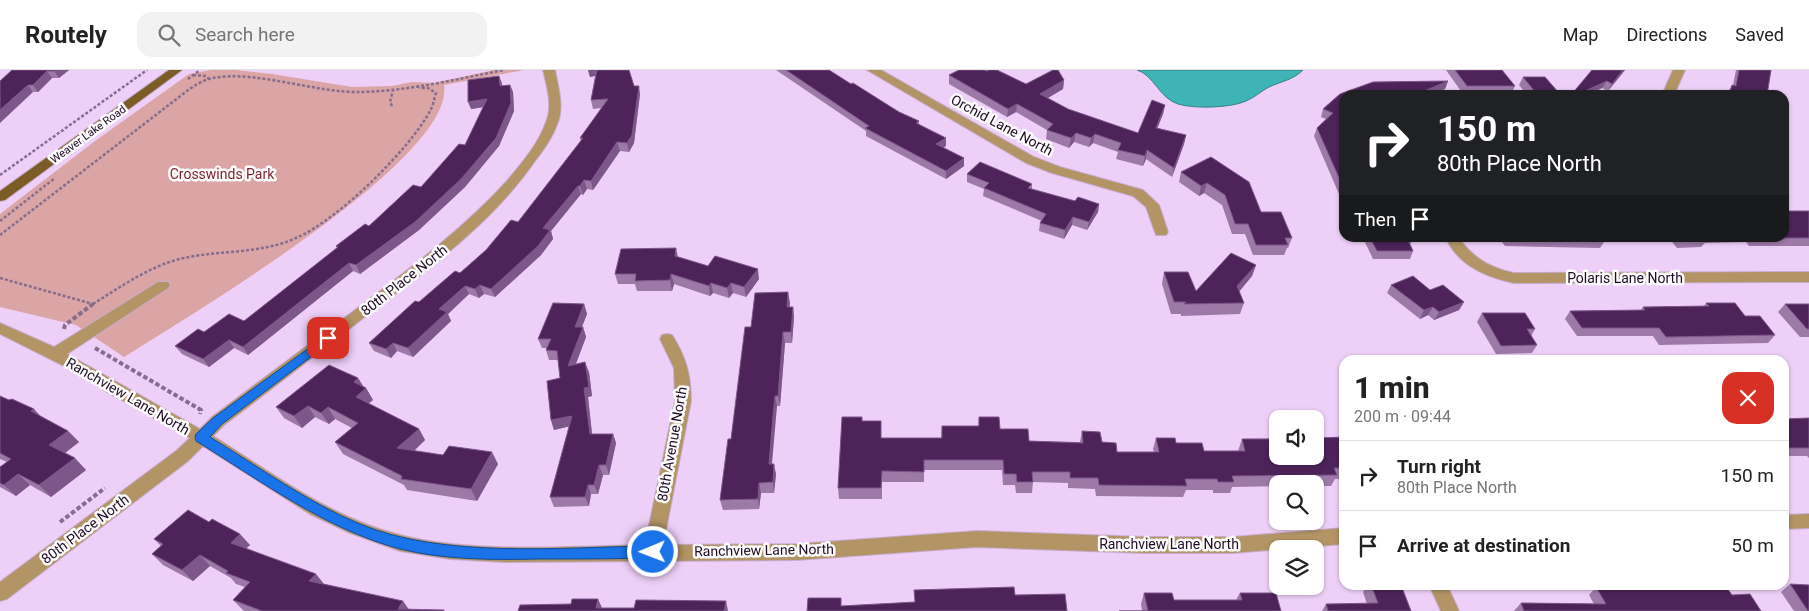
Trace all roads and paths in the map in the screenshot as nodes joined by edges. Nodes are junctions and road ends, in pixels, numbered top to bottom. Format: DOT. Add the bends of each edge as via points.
graph roads {
  1 [pos="147,70"];
  2 [pos="176,70"];
  3 [pos="504,70"];
  4 [pos="549,70"];
  5 [pos="873,70"];
  6 [pos="1679,70"];
  7 [pos="194,75"];
  8 [pos="209,79"];
  9 [pos="414,87"];
  10 [pos="393,90"];
  11 [pos="1670,90"];
  12 [pos="392,106"];
  13 [pos="0,175"];
  14 [pos="0,197"];
  15 [pos="1161,232"];
  16 [pos="0,235"];
  17 [pos="1455,242"];
  18 [pos="1809,277"];
  19 [pos="0,278"];
  20 [pos="163,285"];
  21 [pos="93,304"];
  22 [pos="0,328"];
  23 [pos="79,339"];
  24 [pos="666,339"];
  25 [pos="55,354"];
  26 [pos="185,428"];
  27 [pos="201,437"];
  28 [pos="108,486"];
  29 [pos="1789,522"];
  30 [pos="1809,522"];
  31 [pos="55,526"];
  32 [pos="1339,537"];
  33 [pos="653,552"];
  34 [pos="1440,590"];
  35 [pos="0,593"];
  36 [pos="1450,611"];
  1 -- 13 [label="path"];
  2 -- 14 [label="main road, Weaver Lake Road"];
  3 -- 9 [label="path"];
  4 -- 27 [label="street, 80th Place North" via="555,101 552,121 524,170 493,204 423,266"];
  5 -- 15 [label="street, Orchid Lane North" via="1030,160 1138,193 1152,205"];
  6 -- 11 [label="street"];
  7 -- 8 [label="path"];
  8 -- 10 [label="path" via="228,76 339,92"];
  8 -- 16 [label="path" via="182,95"];
  9 -- 10 [label="path"];
  9 -- 21 [label="path" via="428,88 436,93 434,105 419,131 368,184 316,226 299,237 267,247 171,262 146,272"];
  10 -- 12 [label="path"];
  17 -- 18 [label="street, Polaris Lane North" via="1479,268 1514,278"];
  19 -- 21 [label="path"];
  20 -- 23 [label="street"];
  21 -- 23 [label="path" via="63,328"];
  22 -- 25 [label="street, Ranchview Lane North"];
  23 -- 25 [label="street"];
  23 -- 26 [label="path" via="201,410 200,416"];
  24 -- 33 [label="street, 80th Avenue North" via="678,357 684,377 683,400"];
  25 -- 26 [label="street, Ranchview Lane North"];
  26 -- 27 [label="street, Ranchview Lane North"];
  27 -- 33 [label="street, Ranchview Lane North" via="316,509 356,528 400,543 450,551 505,554"];
  27 -- 35 [label="street, 80th Place North" via="182,456"];
  28 -- 31 [label="path"];
  29 -- 30 [label="street"];
  32 -- 33 [label="street, Ranchview Lane North" via="1234,545 977,540 797,552"];
  34 -- 36 [label="street"];
}
